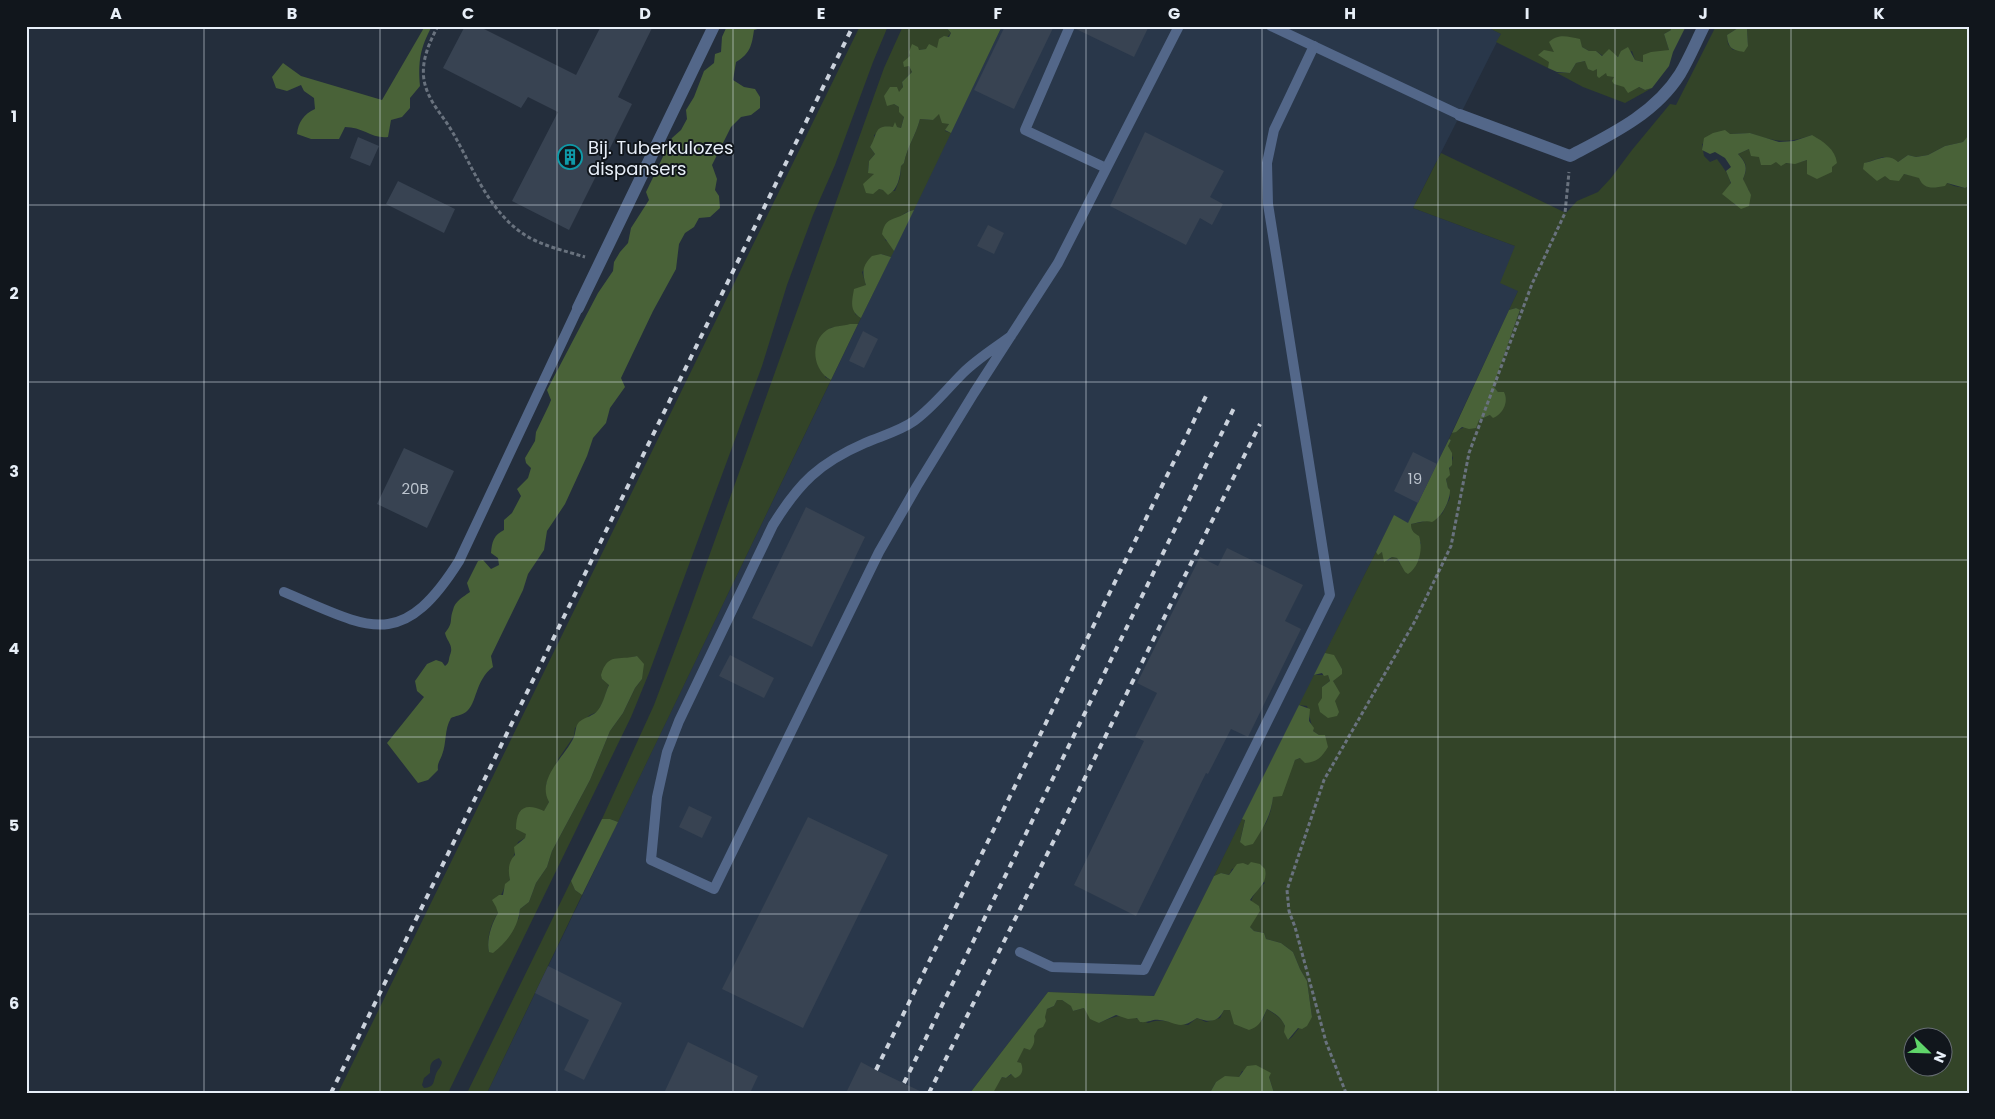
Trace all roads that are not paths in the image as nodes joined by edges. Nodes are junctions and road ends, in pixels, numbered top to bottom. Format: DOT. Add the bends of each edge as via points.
graph roads {
  1 [pos="714,26"];
  2 [pos="1070,26"];
  3 [pos="1178,26"];
  4 [pos="1271,26"];
  5 [pos="1704,26"];
  6 [pos="1314,46"];
  7 [pos="1460,115"];
  8 [pos="1106,168"];
  9 [pos="578,308"];
  10 [pos="1011,336"];
  11 [pos="284,592"];
  12 [pos="1020,952"];
  1 -- 9 [label="street"];
  2 -- 8 [label="lane" via="1025,130"];
  3 -- 8 [label="lane"];
  4 -- 6 [label="lane"];
  5 -- 7 [label="street" via="1679,75 1657,101 1627,125 1570,156"];
  6 -- 7 [label="lane"];
  6 -- 12 [label="lane" via="1274,130 1267,162 1268,204 1330,595 1144,970 1052,967"];
  8 -- 10 [label="lane" via="1058,263"];
  9 -- 11 [label="lane" via="459,561 433,598 409,618 380,626 350,620"];
  10 -- 10 [label="lane" via="917,486 880,552 714,889 651,860 657,797 679,721 773,525 790,498 806,479 826,464 928,411 964,372"];
}
